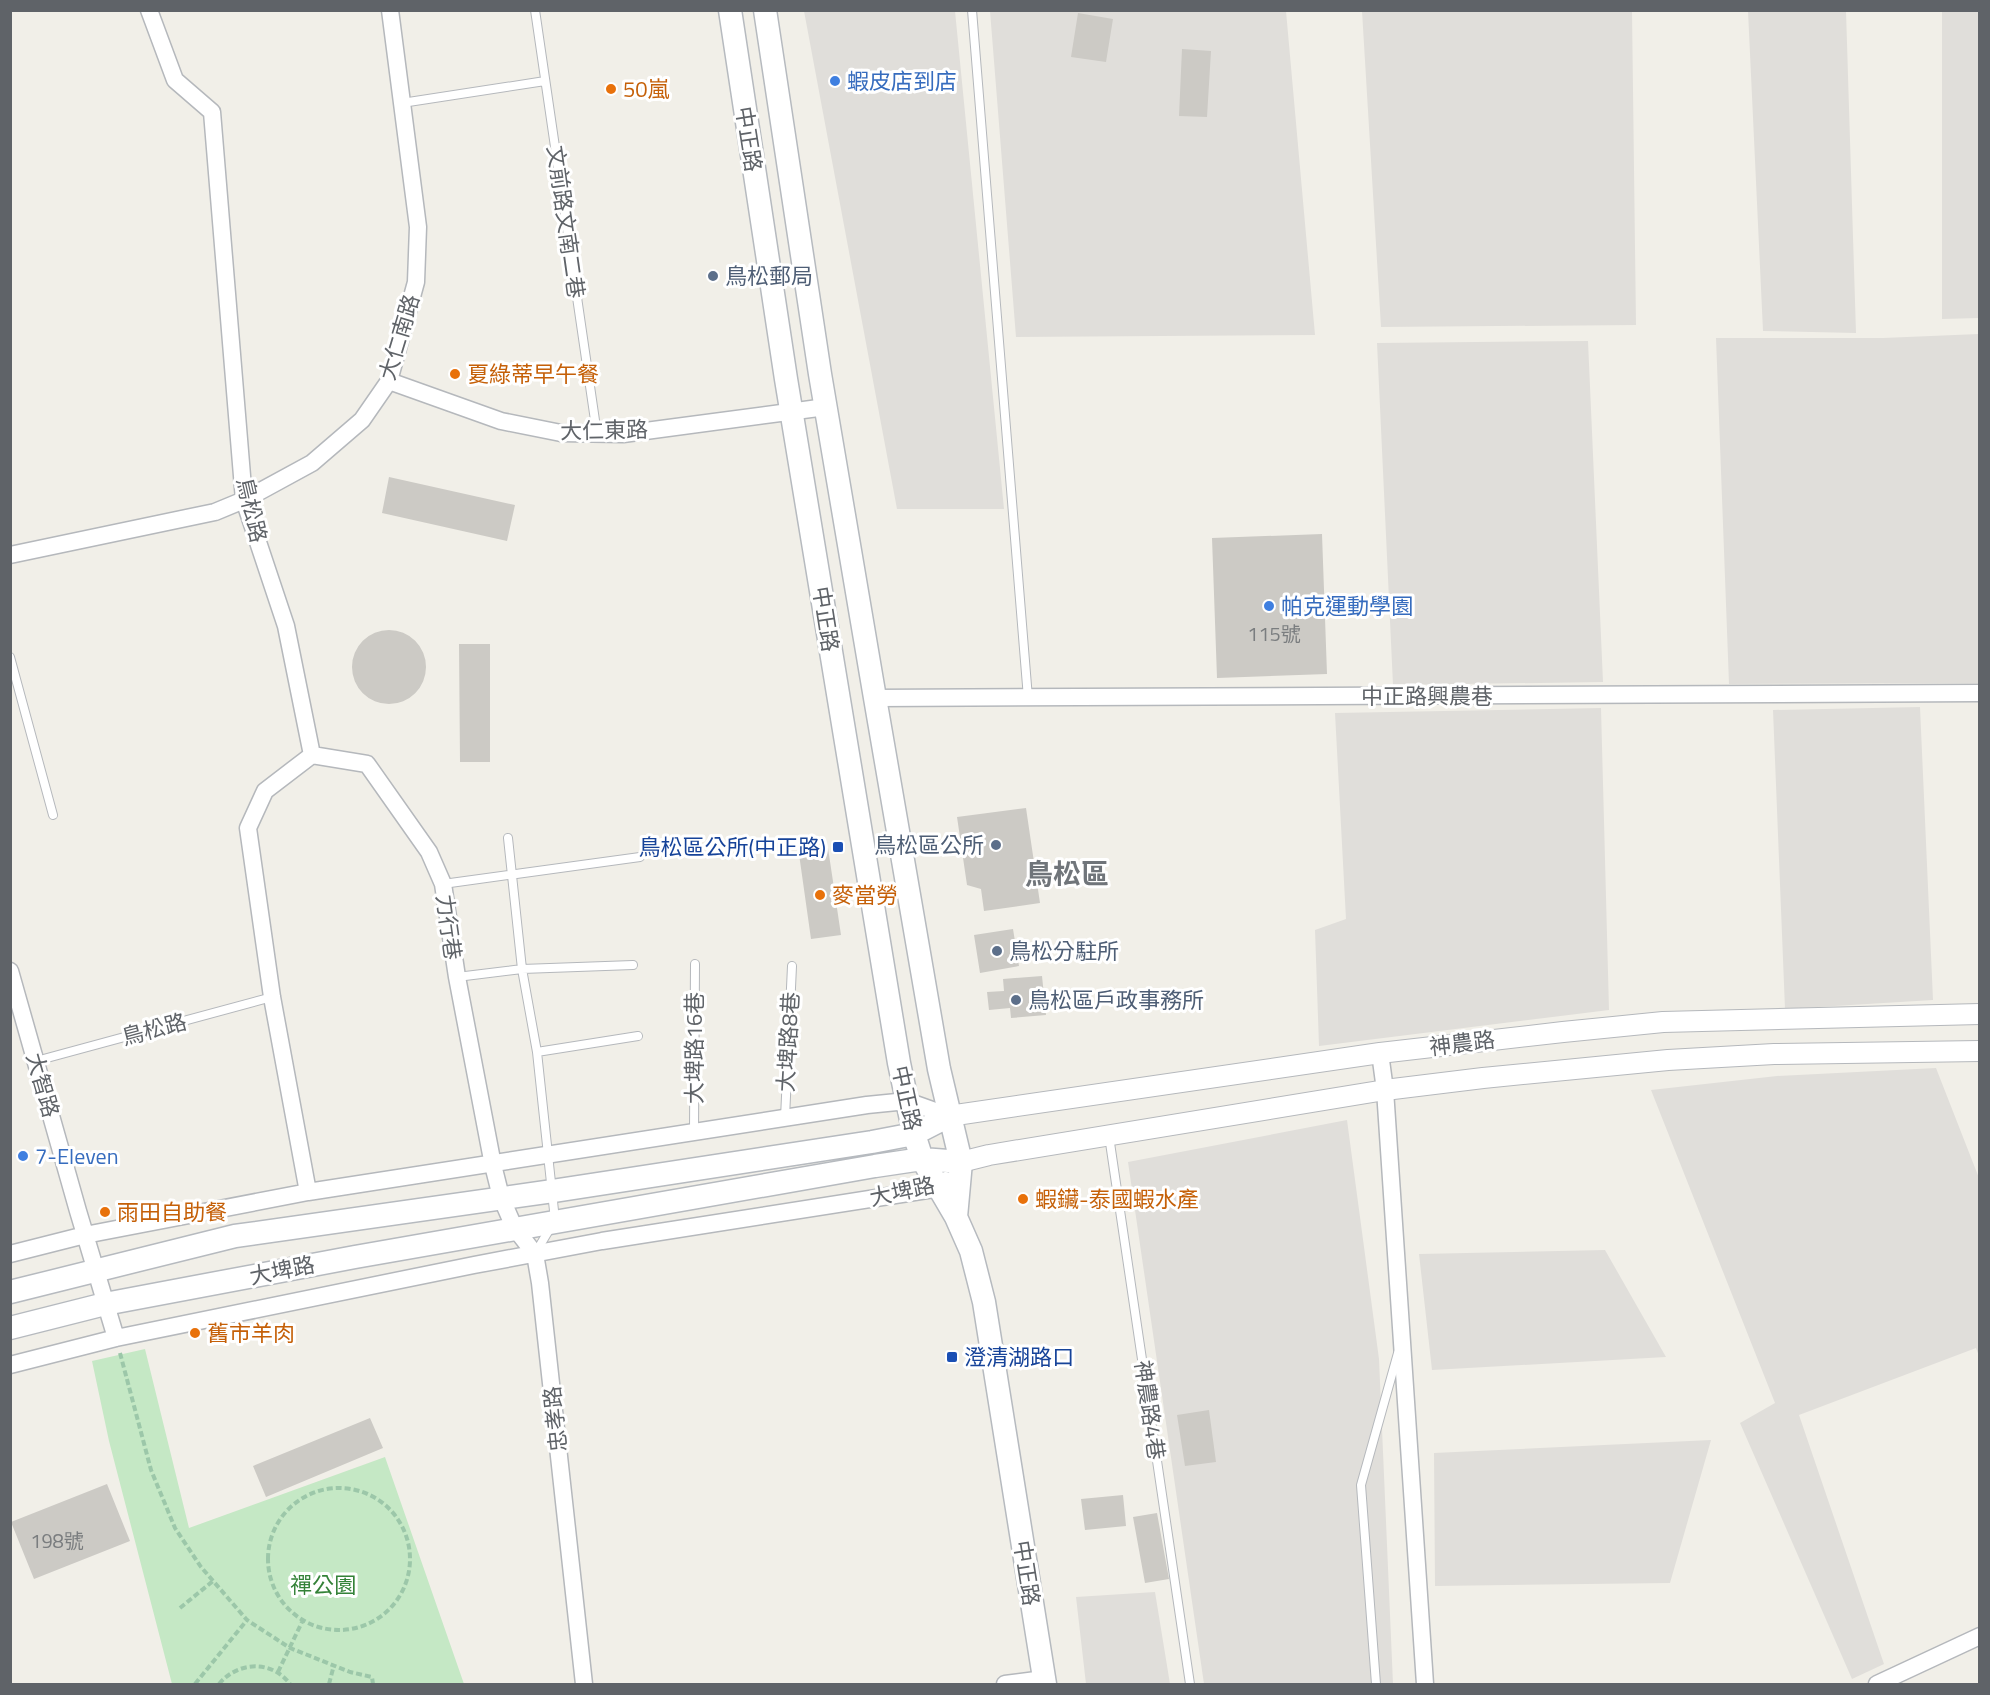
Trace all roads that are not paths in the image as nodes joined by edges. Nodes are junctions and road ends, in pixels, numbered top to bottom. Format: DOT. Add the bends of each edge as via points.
graph roads {
  1 [pos="149,10"];
  2 [pos="390,10"];
  3 [pos="535,10"];
  4 [pos="730,10"];
  5 [pos="765,10"];
  6 [pos="972,10"];
  7 [pos="545,81"];
  8 [pos="402,103"];
  9 [pos="389,381"];
  10 [pos="826,407"];
  11 [pos="792,411"];
  12 [pos="597,434"];
  13 [pos="244,500"];
  14 [pos="10,555"];
  15 [pos="10,657"];
  16 [pos="1980,693"];
  17 [pos="875,698"];
  18 [pos="1028,698"];
  19 [pos="312,755"];
  20 [pos="53,815"];
  21 [pos="508,838"];
  22 [pos="640,857"];
  23 [pos="512,875"];
  24 [pos="443,884"];
  25 [pos="695,964"];
  26 [pos="633,965"];
  27 [pos="792,966"];
  28 [pos="522,969"];
  29 [pos="10,971"];
  30 [pos="457,977"];
  31 [pos="272,997"];
  32 [pos="1980,1014"];
  33 [pos="638,1036"];
  34 [pos="1980,1051"];
  35 [pos="537,1052"];
  36 [pos="1380,1053"];
  37 [pos="36,1061"];
  38 [pos="1386,1090"];
  39 [pos="907,1101"];
  40 [pos="949,1116"];
  41 [pos="784,1118"];
  42 [pos="694,1133"];
  43 [pos="914,1134"];
  44 [pos="1109,1136"];
  45 [pos="548,1155"];
  46 [pos="922,1159"];
  47 [pos="961,1162"];
  48 [pos="493,1164"];
  49 [pos="940,1188"];
  50 [pos="553,1191"];
  51 [pos="308,1192"];
  52 [pos="501,1197"];
  53 [pos="956,1217"];
  54 [pos="555,1220"];
  55 [pos="514,1227"];
  56 [pos="85,1235"];
  57 [pos="10,1254"];
  58 [pos="535,1254"];
  59 [pos="95,1270"];
  60 [pos="10,1292"];
  61 [pos="105,1304"];
  62 [pos="10,1328"];
  63 [pos="116,1338"];
  64 [pos="1402,1338"];
  65 [pos="10,1365"];
  66 [pos="1980,1636"];
  67 [pos="1044,1682"];
  68 [pos="584,1684"];
  69 [pos="1005,1684"];
  70 [pos="1190,1684"];
  71 [pos="1376,1684"];
  72 [pos="1425,1684"];
  73 [pos="1877,1684"];
  1 -- 13 [label="street, 鳥松路" via="175,80 212,112"];
  2 -- 8 [label="street, 大仁南路"];
  3 -- 7 [label="lane, 文前路文南二巷"];
  4 -- 11 [label="main road, 中正路"];
  5 -- 10 [label="main road, 中正路"];
  6 -- 18 [label="lane"];
  7 -- 8 [label="lane"];
  7 -- 12 [label="lane, 文前路文南二巷"];
  8 -- 9 [label="street, 大仁南路" via="418,227 416,282"];
  9 -- 12 [label="street, 大仁東路" via="501,421 561,433"];
  9 -- 13 [label="street, 大仁南路" via="362,420 312,463"];
  10 -- 11 [label="street, 大仁東路"];
  10 -- 17 [label="main road, 中正路"];
  11 -- 12 [label="street, 大仁東路" via="623,434"];
  11 -- 39 [label="main road, 中正路"];
  13 -- 14 [label="street, 大仁南路" via="215,512"];
  13 -- 19 [label="street, 鳥松路" via="286,626"];
  15 -- 20 [label="lane"];
  16 -- 18 [label="street, 中正路興農巷"];
  17 -- 18 [label="street, 中正路興農巷"];
  17 -- 40 [label="main road, 中正路"];
  19 -- 24 [label="street, 力行巷" via="367,764 429,852"];
  19 -- 31 [label="street" via="265,790 248,828"];
  21 -- 23 [label="lane"];
  22 -- 23 [label="lane"];
  23 -- 24 [label="lane"];
  23 -- 28 [label="lane"];
  24 -- 30 [label="street, 力行巷"];
  25 -- 42 [label="lane, 大埤路16巷"];
  26 -- 28 [label="lane"];
  27 -- 41 [label="lane, 大埤路8巷"];
  28 -- 30 [label="lane"];
  28 -- 35 [label="lane"];
  29 -- 37 [label="street, 大智路"];
  30 -- 48 [label="street, 力行巷"];
  31 -- 37 [label="lane, 鳥松路"];
  31 -- 51 [label="street"];
  32 -- 36 [label="street, 神農路" via="1663,1022"];
  33 -- 35 [label="lane"];
  34 -- 38 [label="street, 神農路" via="1668,1060"];
  35 -- 45 [label="lane"];
  36 -- 38 [label="street"];
  36 -- 40 [label="street, 神農路"];
  37 -- 56 [label="street, 大智路"];
  38 -- 44 [label="street, 神農路"];
  38 -- 64 [label="street"];
  39 -- 40 [label="street"];
  39 -- 41 [label="street"];
  39 -- 43 [label="main road, 中正路"];
  40 -- 43 [label="main road, 大埤路"];
  40 -- 47 [label="main road, 中正路"];
  41 -- 42 [label="street"];
  42 -- 45 [label="street"];
  43 -- 46 [label="main road, 中正路"];
  43 -- 50 [label="main road, 大埤路"];
  44 -- 47 [label="street, 神農路"];
  44 -- 70 [label="lane, 神農路4巷"];
  45 -- 48 [label="street"];
  45 -- 50 [label="lane"];
  46 -- 47 [label="main road, 大埤路"];
  46 -- 49 [label="main road, 中正路"];
  46 -- 54 [label="main road, 大埤路"];
  47 -- 49 [label="street, 大埤路"];
  47 -- 53 [label="main road, 中正路"];
  48 -- 51 [label="street"];
  48 -- 52 [label="street, 忠孝路"];
  49 -- 53 [label="main road, 中正路"];
  49 -- 58 [label="street, 大埤路"];
  50 -- 52 [label="main road, 大埤路"];
  50 -- 54 [label="lane"];
  51 -- 56 [label="street"];
  52 -- 55 [label="street, 忠孝路"];
  52 -- 59 [label="main road, 大埤路" via="235,1236"];
  53 -- 67 [label="main road, 中正路" via="971,1251 984,1302"];
  54 -- 55 [label="main road, 大埤路"];
  54 -- 58 [label="lane"];
  55 -- 58 [label="street, 忠孝路"];
  55 -- 61 [label="main road, 大埤路"];
  56 -- 57 [label="street"];
  56 -- 59 [label="street, 大智路"];
  58 -- 63 [label="street, 大埤路"];
  58 -- 68 [label="street, 忠孝路"];
  59 -- 60 [label="main road, 大埤路"];
  59 -- 61 [label="street, 大智路"];
  61 -- 62 [label="main road, 大埤路"];
  61 -- 63 [label="street, 大智路"];
  63 -- 65 [label="street, 大埤路"];
  64 -- 71 [label="lane" via="1361,1485"];
  64 -- 72 [label="street"];
  66 -- 73 [label="street"];
  67 -- 69 [label="street"];
}
